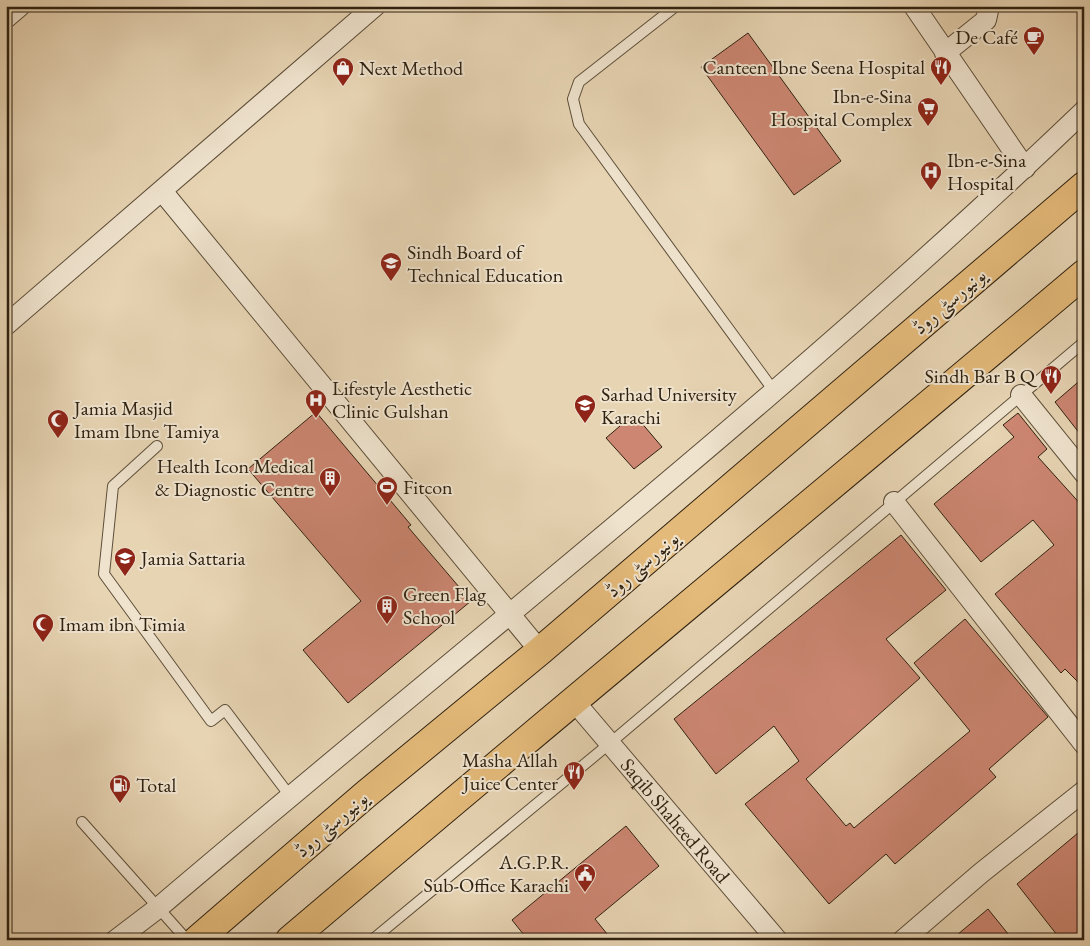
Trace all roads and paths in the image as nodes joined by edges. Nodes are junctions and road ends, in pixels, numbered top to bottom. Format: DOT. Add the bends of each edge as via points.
graph roads {
  1 [pos="20,6"];
  2 [pos="375,6"];
  3 [pos="676,6"];
  4 [pos="914,6"];
  5 [pos="989,6"];
  6 [pos="6,18"];
  7 [pos="945,53"];
  8 [pos="1084,111"];
  9 [pos="1025,168"];
  10 [pos="1084,186"];
  11 [pos="162,191"];
  12 [pos="1084,274"];
  13 [pos="6,325"];
  14 [pos="1084,342"];
  15 [pos="774,391"];
  16 [pos="1021,395"];
  17 [pos="157,446"];
  18 [pos="1084,474"];
  19 [pos="894,502"];
  20 [pos="510,614"];
  21 [pos="540,652"];
  22 [pos="573,700"];
  23 [pos="609,744"];
  24 [pos="1084,744"];
  25 [pos="1084,791"];
  26 [pos="290,796"];
  27 [pos="82,822"];
  28 [pos="158,908"];
  29 [pos="116,940"];
  30 [pos="187,940"];
  31 [pos="197,940"];
  32 [pos="290,940"];
  33 [pos="372,940"];
  34 [pos="777,940"];
  35 [pos="903,940"];
  1 -- 6 [label="street"];
  2 -- 11 [label="street"];
  3 -- 15 [label="lane" via="579,82 573,99 579,124"];
  4 -- 7 [label="street"];
  5 -- 7 [label="street" via="986,20"];
  7 -- 9 [label="street"];
  8 -- 9 [label="street"];
  9 -- 15 [label="street"];
  10 -- 21 [label="main road, یونیورسٹی روڈ"];
  11 -- 13 [label="street"];
  11 -- 20 [label="street"];
  12 -- 22 [label="main road"];
  14 -- 16 [label="lane"];
  15 -- 20 [label="street"];
  16 -- 18 [label="street"];
  16 -- 19 [label="lane"];
  17 -- 26 [label="lane" via="113,486 104,574 211,721 225,710"];
  19 -- 23 [label="lane"];
  19 -- 24 [label="street"];
  20 -- 21 [label="street"];
  20 -- 26 [label="street"];
  21 -- 31 [label="main road, یونیورسٹی روڈ"];
  22 -- 23 [label="street, Saqib Shaheed Road"];
  22 -- 32 [label="main road"];
  23 -- 33 [label="lane"];
  23 -- 34 [label="street, Saqib Shaheed Road"];
  25 -- 35 [label="street"];
  26 -- 28 [label="street"];
  27 -- 28 [label="lane"];
  28 -- 29 [label="street"];
  28 -- 30 [label="lane"];
}
